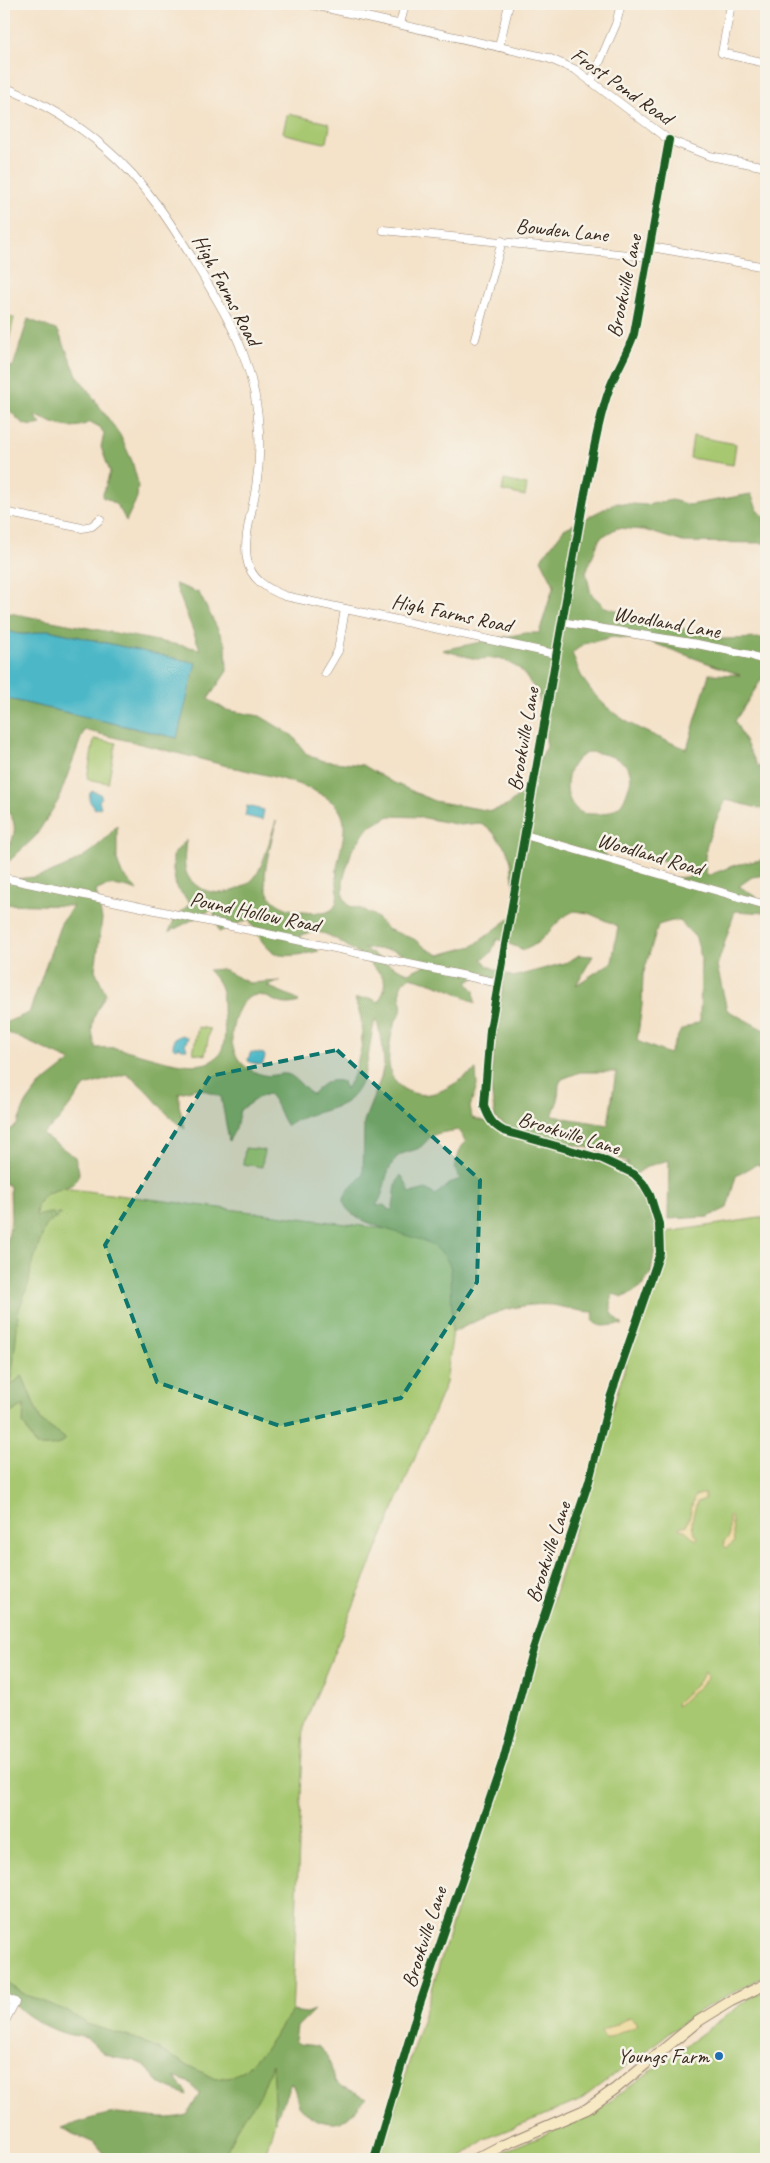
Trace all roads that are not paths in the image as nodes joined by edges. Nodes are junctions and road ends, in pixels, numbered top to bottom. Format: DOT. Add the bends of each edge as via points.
graph roads {
  1 [pos="309,4"];
  2 [pos="405,4"];
  3 [pos="509,4"];
  4 [pos="621,4"];
  5 [pos="731,4"];
  6 [pos="400,24"];
  7 [pos="499,47"];
  8 [pos="766,63"];
  9 [pos="591,82"];
  10 [pos="4,86"];
  11 [pos="670,140"];
  12 [pos="766,167"];
  13 [pos="383,230"];
  14 [pos="502,241"];
  15 [pos="651,247"];
  16 [pos="648,257"];
  17 [pos="766,267"];
  18 [pos="475,339"];
  19 [pos="4,512"];
  20 [pos="100,519"];
  21 [pos="345,609"];
  22 [pos="561,622"];
  23 [pos="555,654"];
  24 [pos="766,661"];
  25 [pos="325,673"];
  26 [pos="525,835"];
  27 [pos="4,878"];
  28 [pos="766,905"];
  29 [pos="499,983"];
  30 [pos="766,1984"];
  31 [pos="4,1997"];
  32 [pos="4,2023"];
  33 [pos="374,2159"];
  34 [pos="476,2159"];
  1 -- 6 [label="street, Frost Pond Road"];
  2 -- 6 [label="street"];
  3 -- 7 [label="street"];
  4 -- 9 [label="street" via="616,24"];
  5 -- 8 [label="street" via="722,53"];
  6 -- 7 [label="street, Frost Pond Road"];
  7 -- 9 [label="street, Frost Pond Road" via="565,64"];
  9 -- 11 [label="street, Frost Pond Road"];
  10 -- 21 [label="street, High Farms Road" via="53,110 104,146 137,180 184,244 238,341 251,377 260,452 246,546 250,568 260,583 271,591"];
  11 -- 12 [label="street, Frost Pond Road" via="710,156"];
  11 -- 15 [label="street, Brookville Lane"];
  13 -- 14 [label="street, Bowden Lane"];
  14 -- 16 [label="street, Bowden Lane"];
  14 -- 18 [label="street, Bowden Lane"];
  15 -- 16 [label="street, Brookville Lane"];
  15 -- 17 [label="street"];
  16 -- 22 [label="street, Brookville Lane" via="634,334 603,412"];
  19 -- 20 [label="street" via="82,528 92,526"];
  21 -- 23 [label="street, High Farms Road"];
  21 -- 25 [label="street" via="338,650"];
  22 -- 23 [label="street, Brookville Lane"];
  22 -- 24 [label="street, Woodland Lane" via="697,644"];
  23 -- 26 [label="street, Brookville Lane"];
  26 -- 28 [label="street, Woodland Road"];
  26 -- 29 [label="street, Brookville Lane"];
  27 -- 29 [label="street, Pound Hollow Road"];
  29 -- 33 [label="street, Brookville Lane" via="485,1079 484,1105 488,1117 504,1131 602,1159 634,1174 650,1195 659,1224 660,1253 610,1398 589,1482 531,1655 503,1760 418,2009"];
  30 -- 34 [label="main road" via="697,2022 587,2109"];
  31 -- 32 [label="street" via="15,2002"];
}
